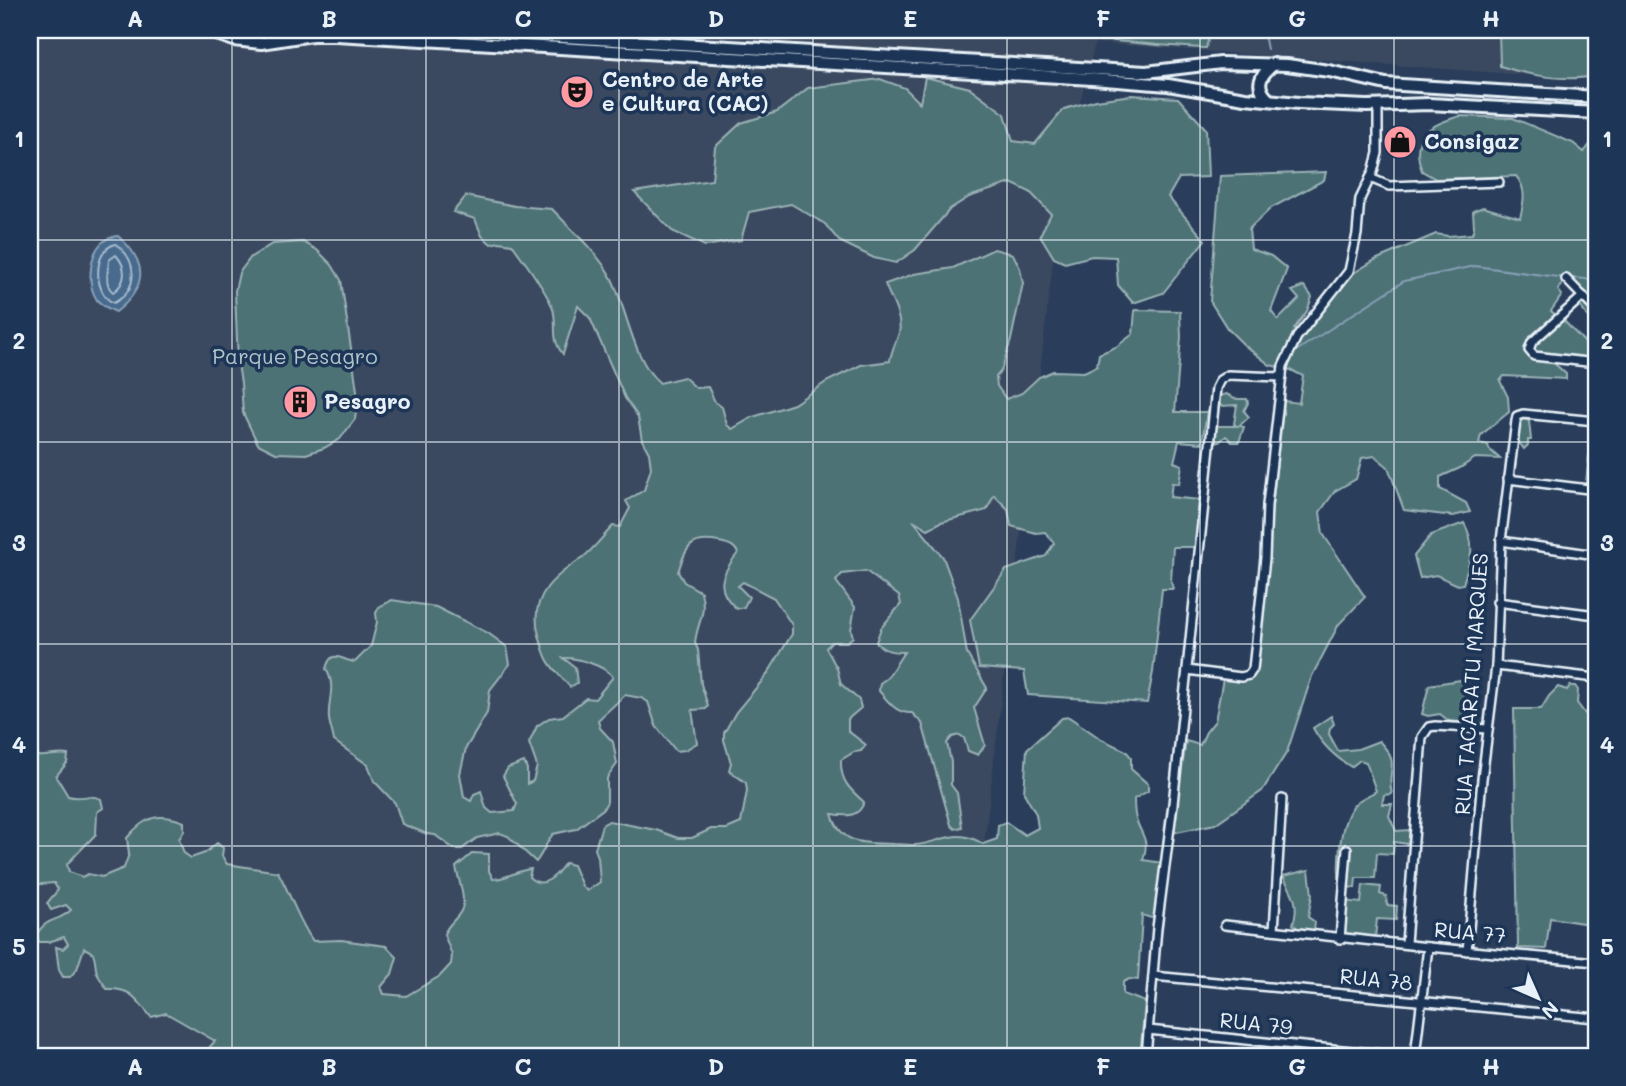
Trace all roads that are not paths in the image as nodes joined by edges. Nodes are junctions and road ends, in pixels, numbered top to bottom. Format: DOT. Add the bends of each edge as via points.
graph roads {
  1 [pos="205,30"];
  2 [pos="227,30"];
  3 [pos="288,30"];
  4 [pos="445,30"];
  5 [pos="234,40"];
  6 [pos="282,41"];
  7 [pos="1274,64"];
  8 [pos="1596,97"];
  9 [pos="1269,100"];
  10 [pos="1378,106"];
  11 [pos="1596,113"];
  12 [pos="1370,178"];
  13 [pos="1499,182"];
  14 [pos="1566,279"];
  15 [pos="1583,296"];
  16 [pos="1596,310"];
  17 [pos="1596,363"];
  18 [pos="1282,377"];
  19 [pos="1596,421"];
  20 [pos="1508,479"];
  21 [pos="1596,490"];
  22 [pos="1501,541"];
  23 [pos="1596,555"];
  24 [pos="1497,602"];
  25 [pos="1596,615"];
  26 [pos="1496,666"];
  27 [pos="1187,670"];
  28 [pos="1596,678"];
  29 [pos="1488,729"];
  30 [pos="1282,799"];
  31 [pos="1347,849"];
  32 [pos="1225,925"];
  33 [pos="1274,930"];
  34 [pos="1340,939"];
  35 [pos="1406,943"];
  36 [pos="1428,947"];
  37 [pos="1467,951"];
  38 [pos="1596,962"];
  39 [pos="1153,976"];
  40 [pos="1422,1002"];
  41 [pos="1596,1018"];
  42 [pos="1148,1030"];
  43 [pos="1146,1056"];
  44 [pos="1402,1056"];
  45 [pos="1415,1056"];
  1 -- 5 [label="highway"];
  2 -- 5 [label="highway"];
  3 -- 6 [label="highway"];
  4 -- 7 [label="highway" via="1146,72 1221,63"];
  5 -- 6 [label="highway"];
  6 -- 9 [label="highway" via="336,35 1092,79"];
  7 -- 8 [label="highway" via="1386,84"];
  7 -- 9 [label="highway" via="1259,82"];
  9 -- 10 [label="highway"];
  10 -- 11 [label="highway" via="1429,104"];
  10 -- 12 [label="street" via="1378,153"];
  12 -- 13 [label="street" via="1390,186"];
  12 -- 18 [label="street" via="1360,199 1349,271 1293,343"];
  14 -- 15 [label="street"];
  15 -- 16 [label="street"];
  15 -- 17 [label="street" via="1532,342 1530,353"];
  18 -- 27 [label="street" via="1228,375 1217,384"];
  18 -- 27 [label="street" via="1253,669 1241,677"];
  19 -- 20 [label="street, RUA TACARATU MARQUES" via="1519,414"];
  20 -- 21 [label="street"];
  20 -- 22 [label="street, RUA TACARATU MARQUES"];
  22 -- 23 [label="street"];
  22 -- 24 [label="street, RUA TACARATU MARQUES"];
  24 -- 25 [label="street"];
  24 -- 26 [label="street, RUA TACARATU MARQUES"];
  26 -- 28 [label="street"];
  26 -- 29 [label="street, RUA TACARATU MARQUES"];
  27 -- 39 [label="street"];
  29 -- 35 [label="street" via="1435,726 1422,737"];
  29 -- 37 [label="street, RUA TACARATU MARQUES"];
  30 -- 33 [label="street"];
  31 -- 34 [label="street"];
  32 -- 33 [label="street, RUA 77"];
  33 -- 34 [label="street, RUA 77"];
  34 -- 35 [label="street, RUA 77"];
  35 -- 36 [label="street, RUA 77"];
  36 -- 37 [label="street, RUA 77"];
  36 -- 40 [label="street"];
  37 -- 38 [label="street, RUA 77"];
  39 -- 40 [label="street, RUA 78"];
  39 -- 42 [label="street"];
  40 -- 41 [label="street, RUA 78"];
  40 -- 45 [label="street"];
  42 -- 43 [label="street"];
  42 -- 44 [label="street, RUA 79"];
}
